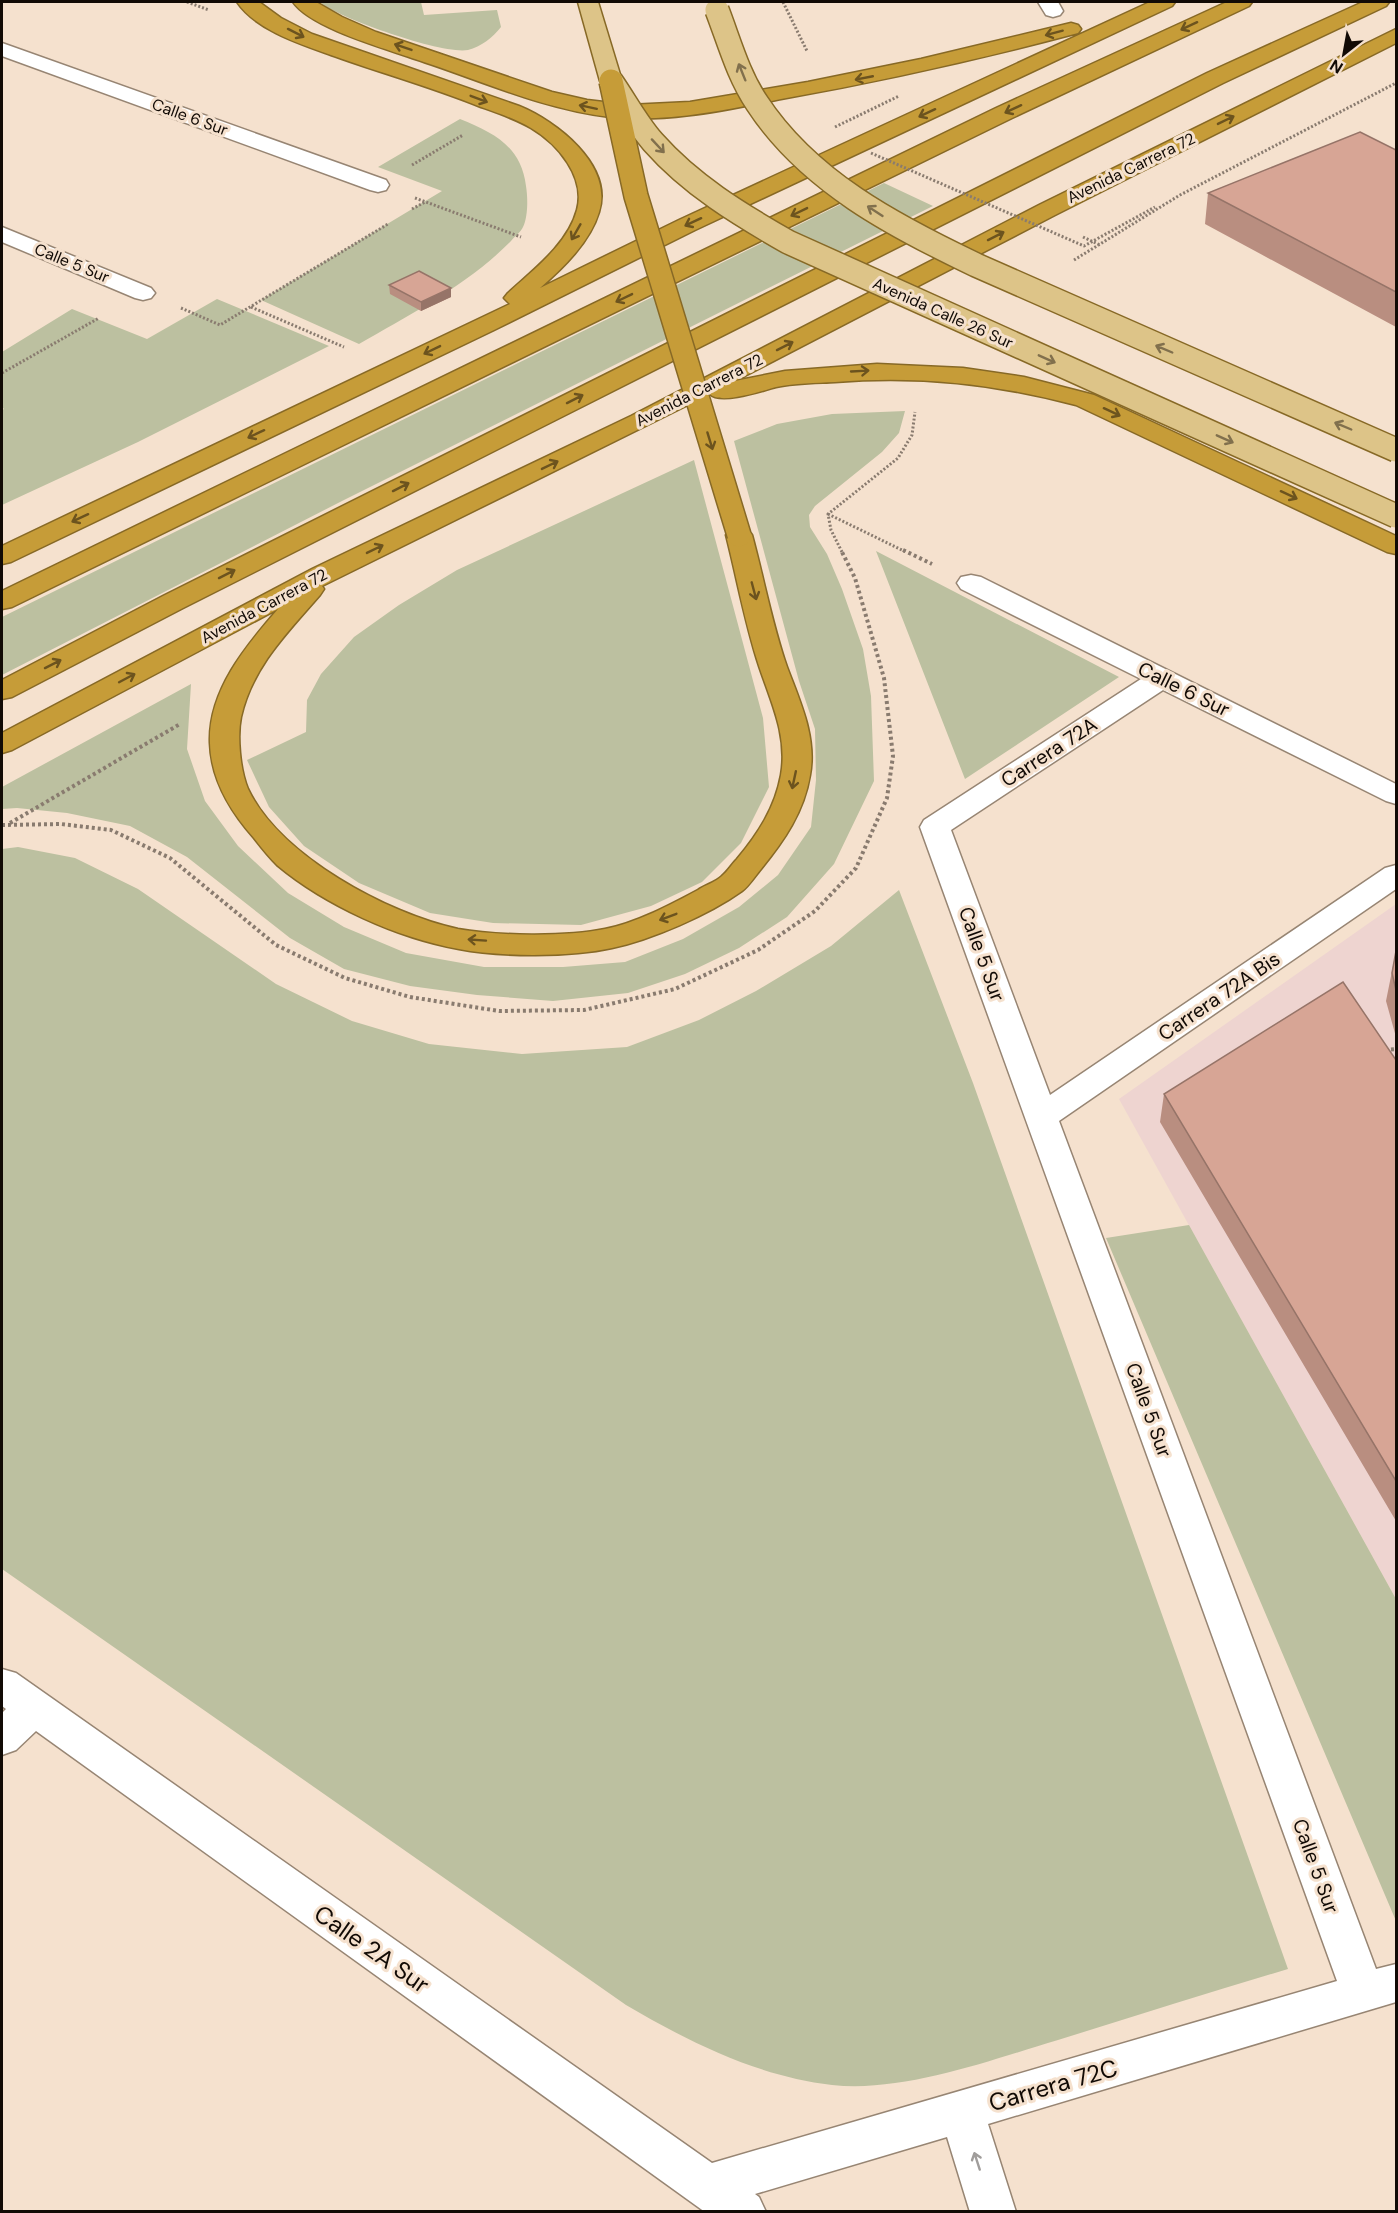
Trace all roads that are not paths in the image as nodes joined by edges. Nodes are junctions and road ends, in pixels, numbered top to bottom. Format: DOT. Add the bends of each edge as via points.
graph roads {
  1 [pos="247,2"];
  2 [pos="303,2"];
  3 [pos="588,2"];
  4 [pos="1242,2"];
  5 [pos="1379,2"];
  6 [pos="1161,3"];
  7 [pos="715,6"];
  8 [pos="1396,35"];
  9 [pos="2,49"];
  10 [pos="611,81"];
  11 [pos="378,185"];
  12 [pos="2,234"];
  13 [pos="143,293"];
  14 [pos="485,325"];
  15 [pos="640,421"];
  16 [pos="1396,450"];
  17 [pos="1396,516"];
  18 [pos="1396,546"];
  19 [pos="2,556"];
  20 [pos="322,575"];
  21 [pos="971,583"];
  22 [pos="2,601"];
  23 [pos="1162,678"];
  24 [pos="2,691"];
  25 [pos="2,744"];
  26 [pos="1396,795"];
  27 [pos="935,827"];
  28 [pos="1396,875"];
  29 [pos="1041,1117"];
  30 [pos="18,1697"];
  31 [pos="2,1738"];
  32 [pos="1380,1988"];
  33 [pos="962,2111"];
  34 [pos="709,2186"];
  35 [pos="743,2211"];
  36 [pos="993,2211"];
  1 -- 14 [label="highway, one-way" via="262,15 303,37 450,87 541,125 583,169 589,188 588,209 575,235 549,269"];
  6 -- 2 [label="highway, one-way" via="942,62 864,78 686,108 611,111 551,98 349,28"];
  3 -- 10 [label="main road, Avenida Calle 26 Sur"];
  4 -- 22 [label="highway, one-way" via="1004,113"];
  24 -- 5 [label="highway, one-way" via="1215,78"];
  6 -- 14 [label="highway, one-way" via="687,225"];
  16 -- 7 [label="main road, one-way, bridge" via="976,265 922,239 851,196 807,160 758,105"];
  15 -- 8 [label="highway, Avenida Carrera 72, one-way"];
  9 -- 11 [label="street, Calle 6 Sur"];
  10 -- 17 [label="main road, Avenida Calle 26 Sur, one-way, bridge" via="653,141 674,162 726,206 809,254"];
  10 -- 20 [label="highway, one-way, bridge" via="636,196 739,535 773,666 789,705 797,746 796,774 788,803 771,836 733,884 675,915 609,939 531,945 459,939 396,921 332,888 287,857 255,822 233,788 224,744 226,716 245,669"];
  12 -- 13 [label="street, Calle 5 Sur"];
  14 -- 19 [label="highway, one-way"];
  15 -- 18 [label="highway, one-way" via="726,390 840,372 917,371 1024,384 1085,400"];
  20 -- 15 [label="highway, Avenida Carrera 72, one-way"];
  25 -- 20 [label="highway, Avenida Carrera 72, one-way"];
  21 -- 23 [label="street, Calle 6 Sur"];
  23 -- 26 [label="street, Calle 6 Sur"];
  23 -- 27 [label="street, Carrera 72A"];
  27 -- 29 [label="street, Calle 5 Sur"];
  28 -- 29 [label="street, Carrera 72A Bis"];
  29 -- 32 [label="street, Calle 5 Sur"];
  30 -- 31 [label="street"];
  30 -- 34 [label="street, Calle 2A Sur"];
  32 -- 33 [label="street, Carrera 72C"];
  33 -- 34 [label="street, Carrera 72C"];
  36 -- 33 [label="street, one-way"];
  34 -- 35 [label="street, Calle 2A Sur"];
}
